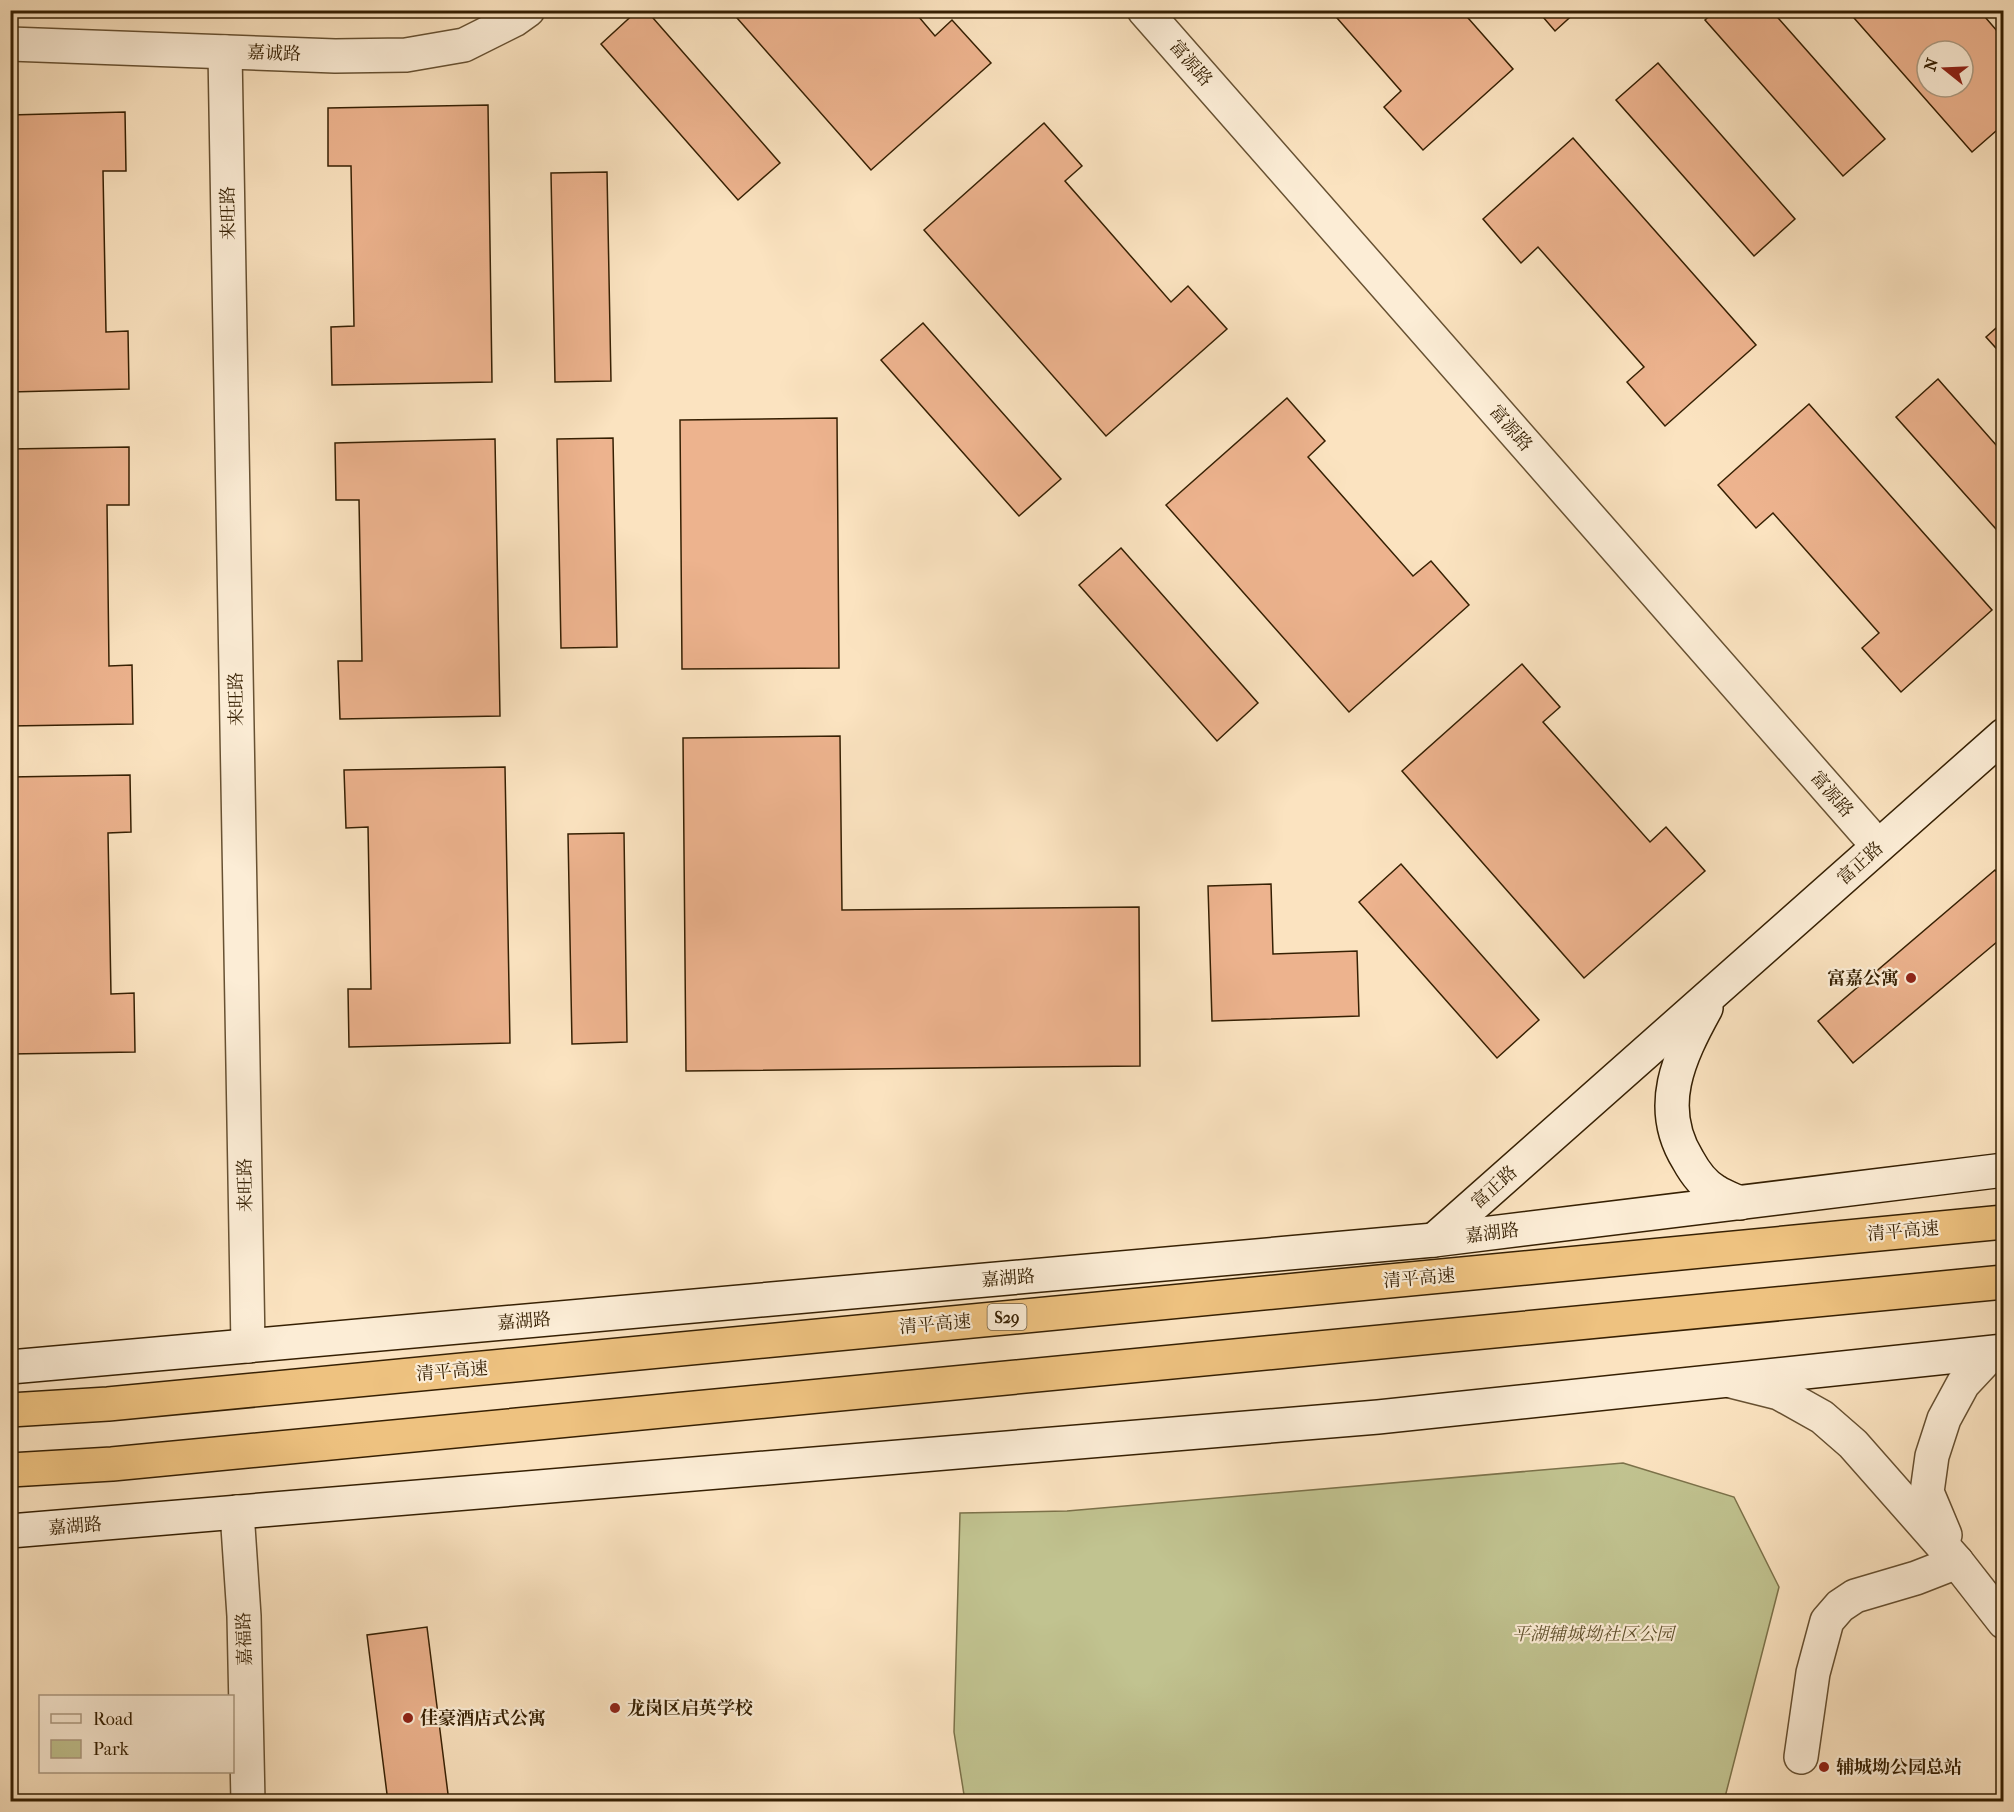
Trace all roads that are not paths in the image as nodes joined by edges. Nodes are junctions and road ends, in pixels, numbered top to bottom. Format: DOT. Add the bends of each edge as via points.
graph roads {
  1 [pos="528,10"];
  2 [pos="1144,10"];
  3 [pos="10,44"];
  4 [pos="225,52"];
  5 [pos="2004,735"];
  6 [pos="1878,846"];
  7 [pos="1715,990"];
  8 [pos="2004,1170"];
  9 [pos="1740,1203"];
  10 [pos="2004,1222"];
  11 [pos="1434,1240"];
  12 [pos="2004,1282"];
  13 [pos="248,1346"];
  14 [pos="1998,1352"];
  15 [pos="10,1367"];
  16 [pos="1730,1380"];
  17 [pos="10,1410"];
  18 [pos="10,1470"];
  19 [pos="237,1512"];
  20 [pos="10,1531"];
  21 [pos="1957,1562"];
  22 [pos="2004,1622"];
  23 [pos="1801,1757"];
  24 [pos="248,1802"];
  1 -- 4 [label="street, 嘉诚路" via="464,45 406,55"];
  2 -- 6 [label="street, 富源路"];
  3 -- 4 [label="street, 嘉诚路"];
  4 -- 13 [label="street, 来旺路"];
  5 -- 6 [label="street, 富正路"];
  6 -- 7 [label="street, 富正路"];
  7 -- 9 [label="street, 富正路" via="1688,1041 1674,1083 1672,1121 1680,1147 1695,1171 1713,1190"];
  7 -- 11 [label="street, 富正路"];
  8 -- 9 [label="street, 嘉湖路"];
  9 -- 11 [label="street, 嘉湖路"];
  10 -- 17 [label="highway, 清平高速 / S29" via="108,1404"];
  11 -- 13 [label="street, 嘉湖路"];
  12 -- 18 [label="highway" via="112,1464"];
  13 -- 15 [label="street, 嘉湖路"];
  14 -- 16 [label="street, 嘉湖路"];
  14 -- 21 [label="street" via="1963,1384 1944,1419 1932,1456 1927,1492"];
  16 -- 19 [label="street, 嘉湖路" via="1378,1417"];
  16 -- 21 [label="street" via="1779,1393 1822,1417 1853,1444"];
  19 -- 20 [label="street, 嘉湖路"];
  19 -- 24 [label="street, 嘉福路" via="244,1616"];
  21 -- 22 [label="street"];
  21 -- 23 [label="street" via="1855,1596 1827,1621 1813,1673"];
}
